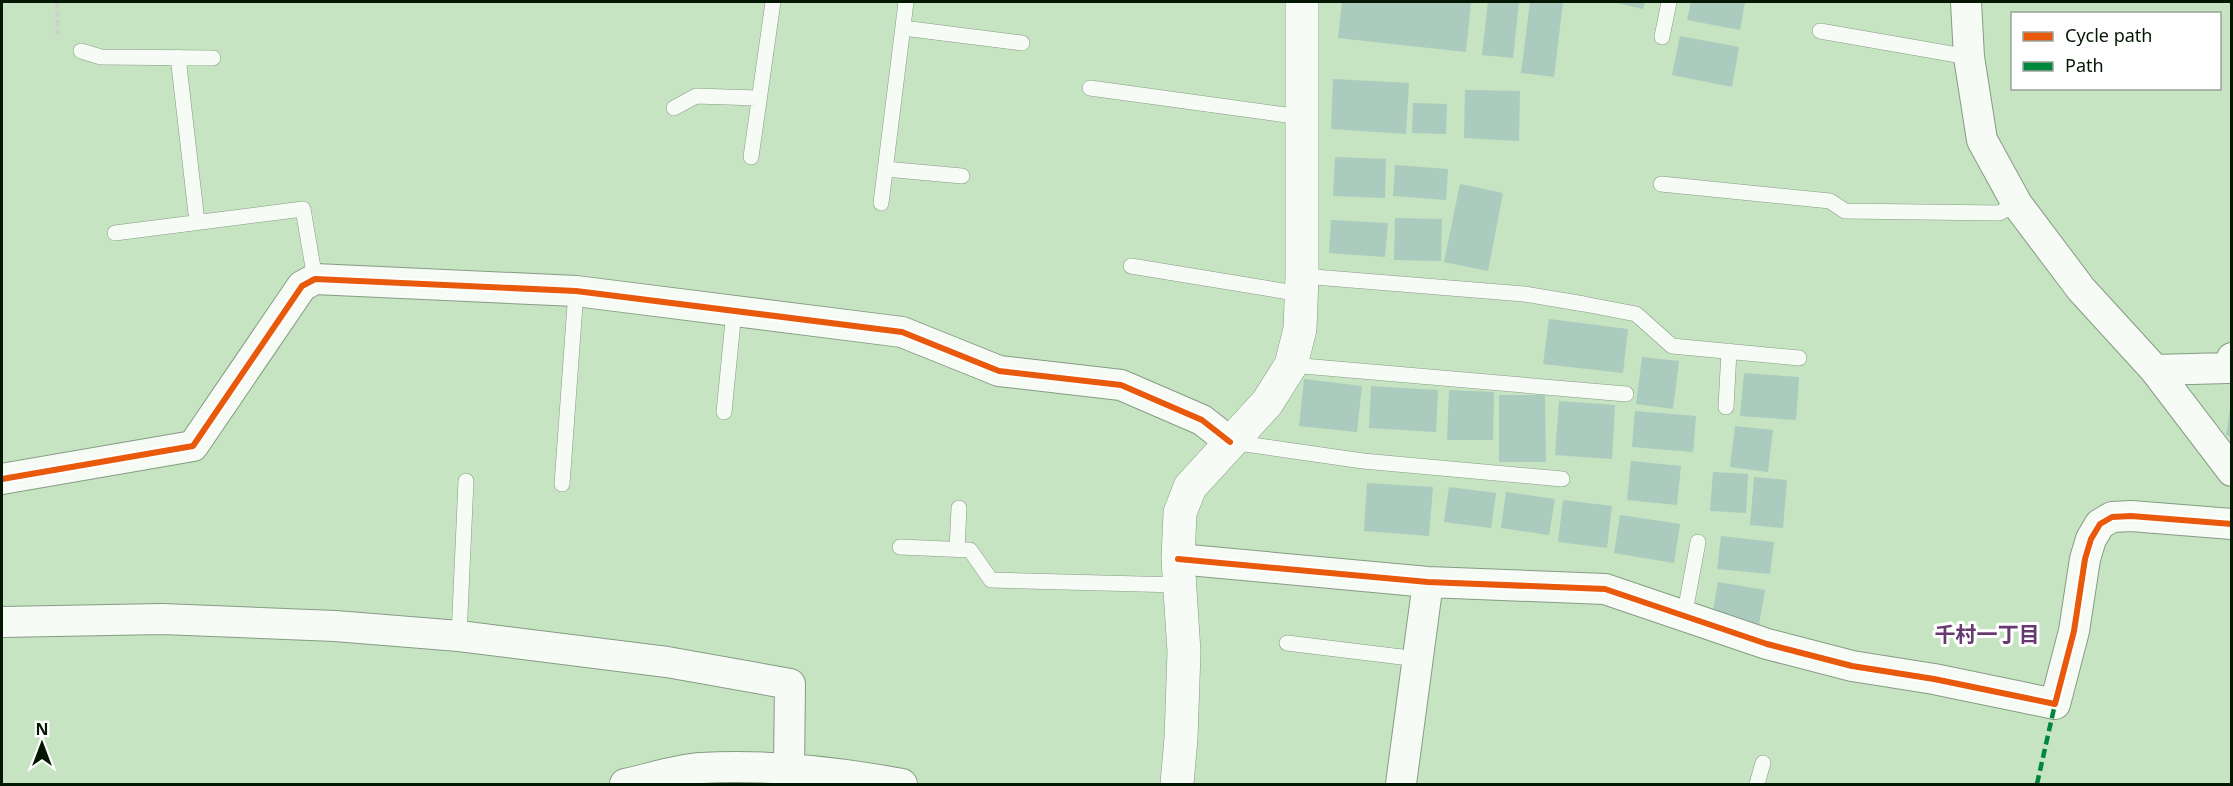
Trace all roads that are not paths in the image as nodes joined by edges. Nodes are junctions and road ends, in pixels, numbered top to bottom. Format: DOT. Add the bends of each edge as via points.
graph roads {
  1 [pos="773,2"];
  2 [pos="906,2"];
  3 [pos="1302,2"];
  4 [pos="1669,2"];
  5 [pos="1965,2"];
  6 [pos="903,28"];
  7 [pos="1820,31"];
  8 [pos="1662,37"];
  9 [pos="1022,43"];
  10 [pos="81,51"];
  11 [pos="177,57"];
  12 [pos="1969,57"];
  13 [pos="213,58"];
  14 [pos="1090,88"];
  15 [pos="758,99"];
  16 [pos="674,108"];
  17 [pos="1301,117"];
  18 [pos="751,157"];
  19 [pos="885,169"];
  20 [pos="962,176"];
  21 [pos="1661,184"];
  22 [pos="881,203"];
  23 [pos="2017,204"];
  24 [pos="197,222"];
  25 [pos="115,233"];
  26 [pos="1131,266"];
  27 [pos="315,279"];
  28 [pos="1301,285"];
  29 [pos="576,291"];
  30 [pos="734,311"];
  31 [pos="1729,351"];
  32 [pos="1798,358"];
  33 [pos="2232,358"];
  34 [pos="1291,365"];
  35 [pos="2155,370"];
  36 [pos="1626,394"];
  37 [pos="1726,406"];
  38 [pos="724,412"];
  39 [pos="1230,442"];
  40 [pos="2232,471"];
  41 [pos="1562,478"];
  42 [pos="2,479"];
  43 [pos="466,481"];
  44 [pos="562,484"];
  45 [pos="959,508"];
  46 [pos="2232,524"];
  47 [pos="1698,542"];
  48 [pos="900,547"];
  49 [pos="957,550"];
  50 [pos="1179,572"];
  51 [pos="1428,582"];
  52 [pos="1684,617"];
  53 [pos="2,622"];
  54 [pos="459,636"];
  55 [pos="1287,643"];
  56 [pos="1418,659"];
  57 [pos="1762,763"];
  58 [pos="789,769"];
  59 [pos="625,784"];
  60 [pos="902,784"];
  61 [pos="1177,784"];
  62 [pos="1401,784"];
  63 [pos="1757,784"];
  1 -- 15 [label="lane"];
  2 -- 6 [label="lane"];
  3 -- 17 [label="street"];
  4 -- 8 [label="lane"];
  5 -- 12 [label="street"];
  6 -- 9 [label="lane"];
  6 -- 19 [label="lane"];
  7 -- 12 [label="lane"];
  10 -- 11 [label="lane" via="101,57"];
  11 -- 13 [label="lane"];
  11 -- 24 [label="lane"];
  12 -- 23 [label="street" via="1982,140"];
  14 -- 17 [label="lane"];
  15 -- 16 [label="lane" via="696,96"];
  15 -- 18 [label="lane"];
  17 -- 28 [label="street"];
  19 -- 20 [label="lane"];
  19 -- 22 [label="lane"];
  21 -- 23 [label="lane" via="1830,201 1845,211 1999,213"];
  23 -- 35 [label="street" via="2080,289"];
  24 -- 25 [label="lane"];
  24 -- 27 [label="lane" via="303,208"];
  26 -- 28 [label="lane"];
  27 -- 29 [label="street"];
  27 -- 42 [label="street" via="302,286 193,446"];
  28 -- 31 [label="lane" via="1524,294 1636,314 1672,346"];
  28 -- 34 [label="street" via="1300,329"];
  29 -- 30 [label="street"];
  29 -- 44 [label="lane"];
  30 -- 38 [label="lane"];
  30 -- 39 [label="street" via="902,332 999,371 1122,385 1202,420"];
  31 -- 32 [label="lane"];
  31 -- 37 [label="lane"];
  33 -- 35 [label="street" via="2228,368"];
  34 -- 36 [label="lane"];
  34 -- 39 [label="street" via="1267,403"];
  35 -- 40 [label="street"];
  39 -- 41 [label="lane" via="1363,461"];
  39 -- 50 [label="street" via="1190,487 1180,513"];
  43 -- 54 [label="lane"];
  45 -- 49 [label="lane"];
  46 -- 52 [label="street" via="2131,516 2112,517 2100,524 2085,559 2074,631 2055,704 1852,666"];
  47 -- 52 [label="lane"];
  48 -- 49 [label="lane"];
  49 -- 50 [label="lane" via="970,550 991,580"];
  50 -- 51 [label="street"];
  50 -- 61 [label="street" via="1184,652"];
  51 -- 52 [label="street" via="1605,588"];
  51 -- 56 [label="street"];
  53 -- 54 [label="street" via="162,619"];
  54 -- 58 [label="street" via="667,662 790,684"];
  55 -- 56 [label="lane"];
  56 -- 62 [label="street"];
  57 -- 63 [label="lane"];
  58 -- 59 [label="street" via="699,768"];
  58 -- 60 [label="street"];
}
